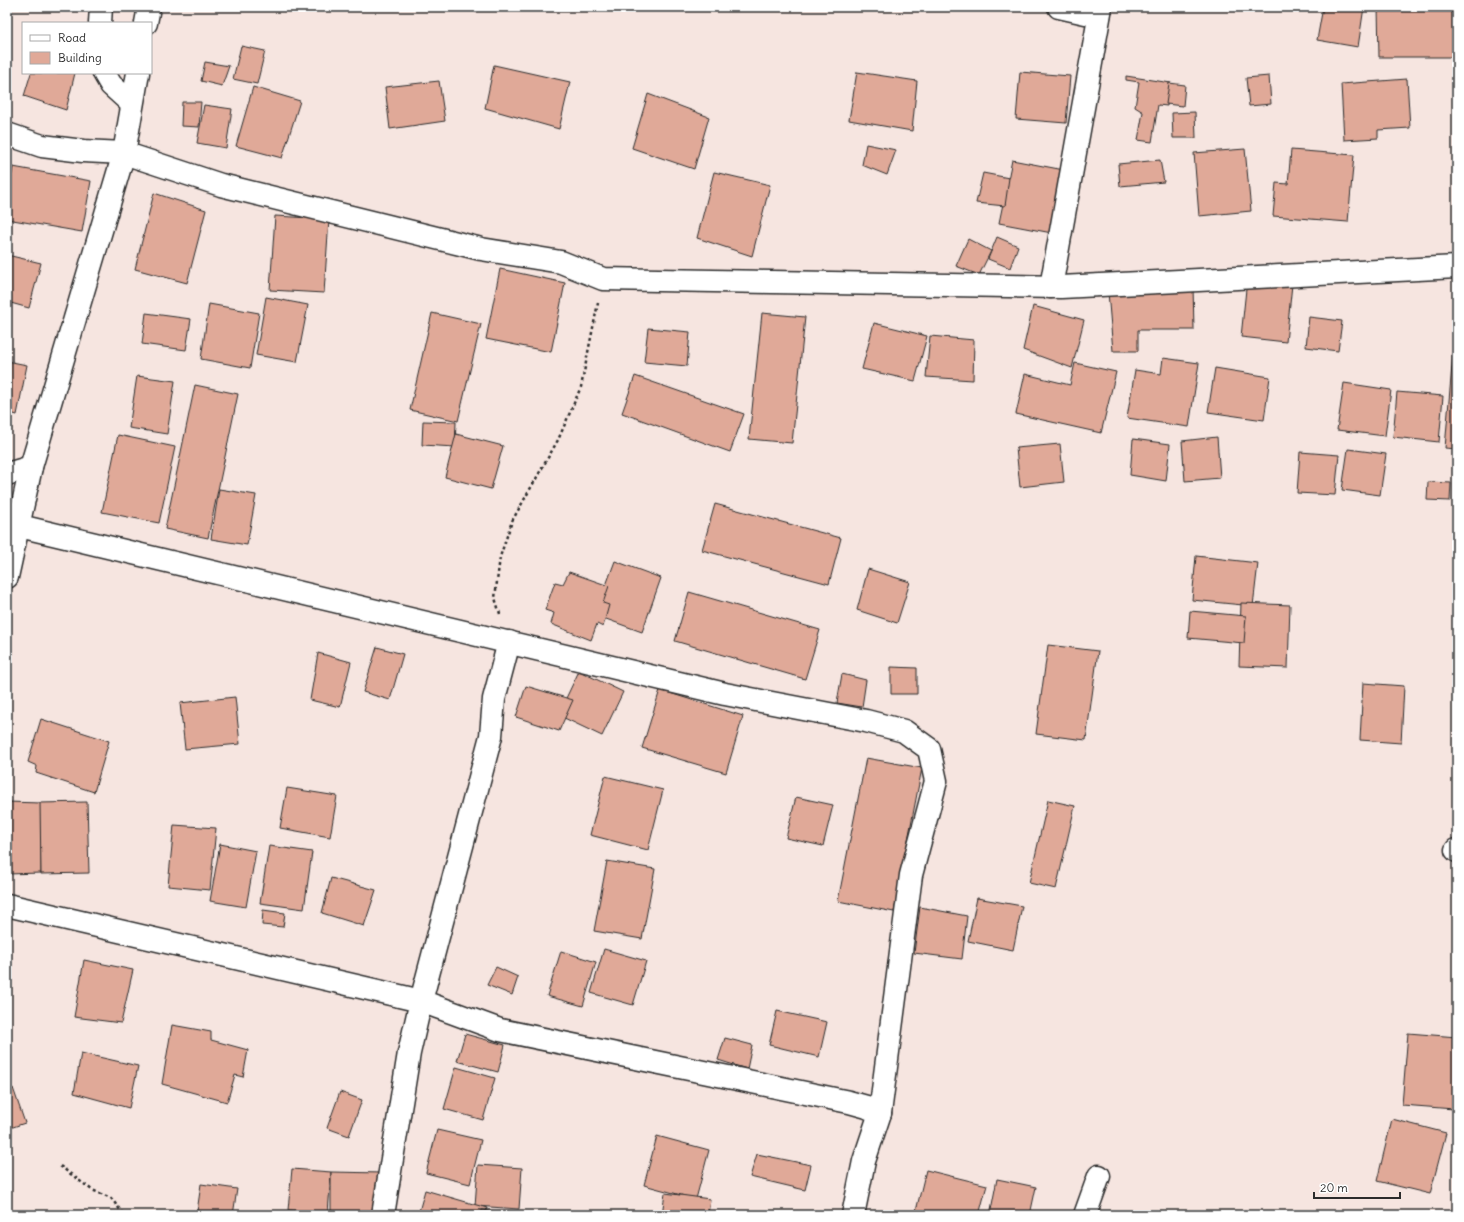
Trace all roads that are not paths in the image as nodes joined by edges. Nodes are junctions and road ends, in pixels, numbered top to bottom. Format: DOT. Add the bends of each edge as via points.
graph roads {
  1 [pos="101,7"];
  2 [pos="149,7"];
  3 [pos="1059,7"];
  4 [pos="1100,11"];
  5 [pos="100,22"];
  6 [pos="146,22"];
  7 [pos="105,74"];
  8 [pos="138,74"];
  9 [pos="132,104"];
  10 [pos="7,134"];
  11 [pos="124,153"];
  12 [pos="1457,268"];
  13 [pos="1051,287"];
  14 [pos="31,467"];
  15 [pos="7,474"];
  16 [pos="12,524"];
  17 [pos="7,577"];
  18 [pos="509,642"];
  19 [pos="7,905"];
  20 [pos="421,1002"];
  21 [pos="880,1113"];
  22 [pos="1099,1176"];
  23 [pos="383,1215"];
  24 [pos="853,1215"];
  25 [pos="1085,1215"];
  1 -- 5 [label="street"];
  2 -- 6 [label="street"];
  3 -- 4 [label="street"];
  4 -- 13 [label="street"];
  7 -- 9 [label="street" via="111,85"];
  8 -- 9 [label="street"];
  9 -- 11 [label="street"];
  10 -- 11 [label="street" via="42,146 83,152"];
  11 -- 13 [label="street" via="221,185 481,249 560,262 603,279"];
  11 -- 14 [label="street"];
  12 -- 13 [label="street"];
  14 -- 15 [label="street"];
  14 -- 16 [label="street"];
  16 -- 17 [label="street"];
  16 -- 18 [label="street"];
  18 -- 20 [label="street" via="494,699 491,736"];
  18 -- 21 [label="street" via="725,694 866,721 904,731 929,749 936,781 911,875"];
  19 -- 20 [label="street"];
  20 -- 21 [label="street" via="500,1030 849,1102"];
  20 -- 23 [label="street" via="409,1053"];
  21 -- 24 [label="street" via="864,1161"];
  22 -- 25 [label="street"];
}
